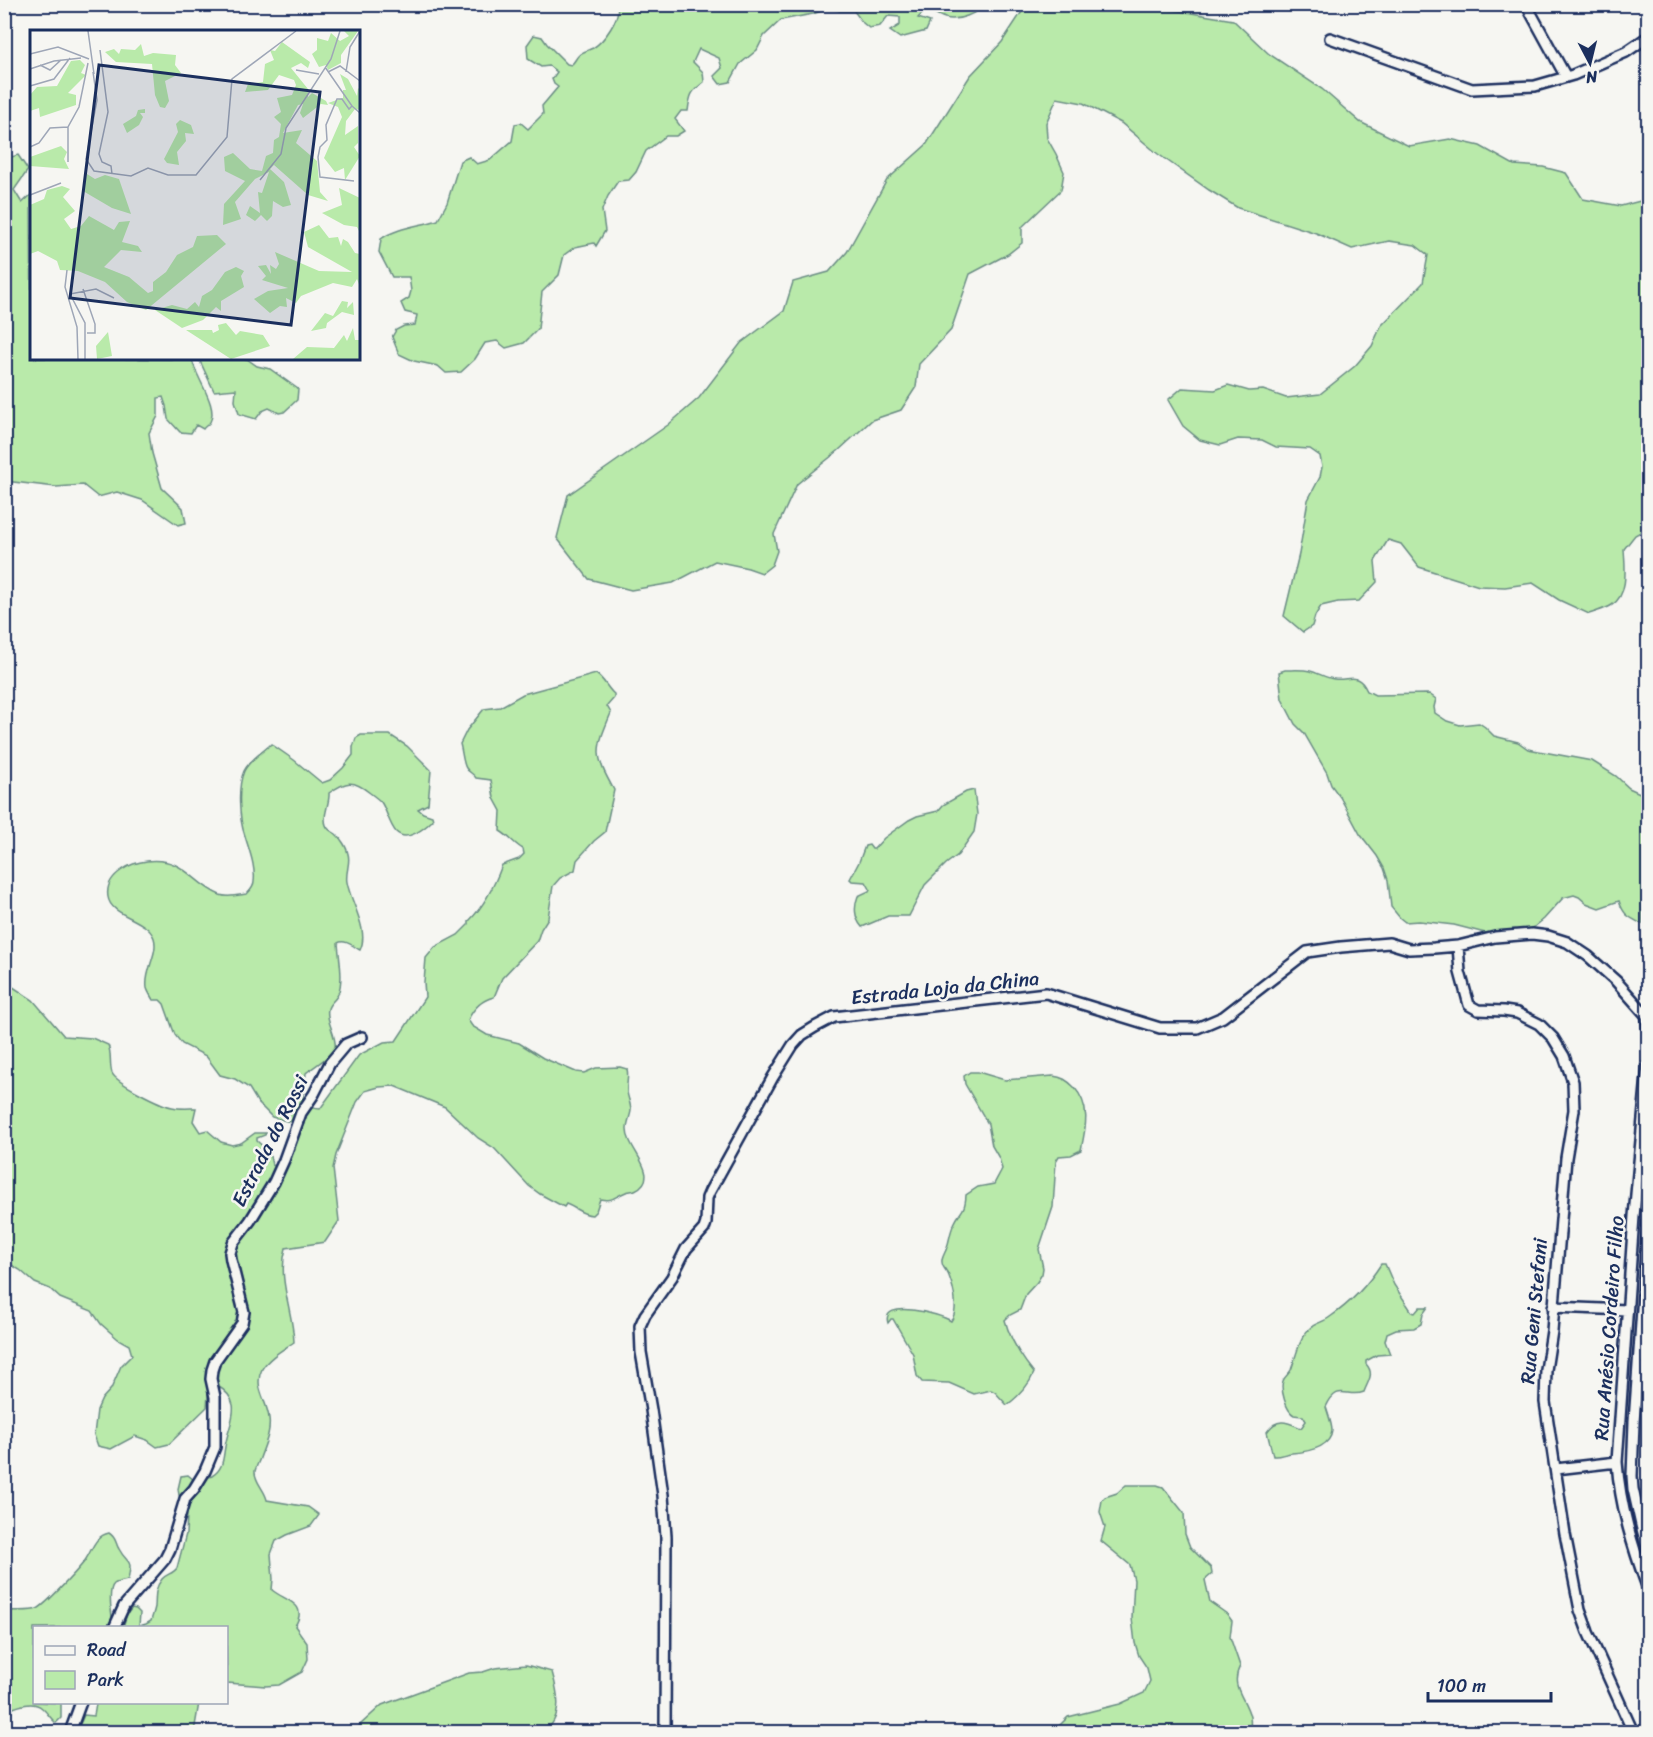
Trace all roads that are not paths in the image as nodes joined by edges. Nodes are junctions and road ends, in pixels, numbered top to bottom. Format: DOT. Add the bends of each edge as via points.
graph roads {
  1 [pos="1526,4"];
  2 [pos="1648,37"];
  3 [pos="1330,38"];
  4 [pos="1566,77"];
  5 [pos="1458,946"];
  6 [pos="1648,1016"];
  7 [pos="1648,1028"];
  8 [pos="362,1037"];
  9 [pos="1648,1065"];
  10 [pos="1648,1224"];
  11 [pos="1553,1307"];
  12 [pos="1627,1310"];
  13 [pos="1623,1380"];
  14 [pos="1637,1381"];
  15 [pos="1617,1462"];
  16 [pos="1556,1469"];
  17 [pos="1648,1551"];
  18 [pos="1648,1589"];
  19 [pos="115,1626"];
  20 [pos="80,1704"];
  21 [pos="69,1732"];
  22 [pos="665,1732"];
  23 [pos="1633,1732"];
  1 -- 4 [label="street"];
  2 -- 4 [label="street" via="1626,52"];
  3 -- 4 [label="street" via="1472,89 1535,86"];
  5 -- 6 [label="street, Estrada Loja da China" via="1532,934 1567,942 1605,971"];
  5 -- 11 [label="street, Rua Geni Stefani" via="1469,1005 1478,1010 1517,1013 1539,1024 1564,1056 1573,1082 1575,1110 1566,1158"];
  5 -- 22 [label="street, Estrada Loja da China" via="1409,949 1389,943 1307,952 1222,1017 1197,1028 1160,1028 1046,993 834,1017 802,1035 783,1061 710,1191 704,1229 686,1249 640,1326 666,1527"];
  6 -- 7 [label="street"];
  8 -- 19 [label="street, Estrada do Rossi" via="346,1044 330,1063 301,1113 274,1182 233,1243 231,1260 244,1312 242,1323 212,1370 215,1447 205,1471 185,1499 171,1549 124,1606"];
  9 -- 12 [label="street, Rua Anésio Cordeiro Filho"];
  10 -- 14 [label="street, Rua Anésio Cordeiro Filho"];
  11 -- 12 [label="street"];
  11 -- 16 [label="street, Rua Geni Stefani" via="1544,1389"];
  12 -- 13 [label="street, Rua Anésio Cordeiro Filho"];
  13 -- 14 [label="street"];
  13 -- 15 [label="street, Rua Anésio Cordeiro Filho"];
  14 -- 17 [label="street, Rua Anésio Cordeiro Filho" via="1632,1476"];
  15 -- 16 [label="street"];
  15 -- 18 [label="street, Rua Anésio Cordeiro Filho" via="1625,1518"];
  16 -- 23 [label="street, Rua Geni Stefani" via="1580,1610"];
  20 -- 21 [label="street"];
}
